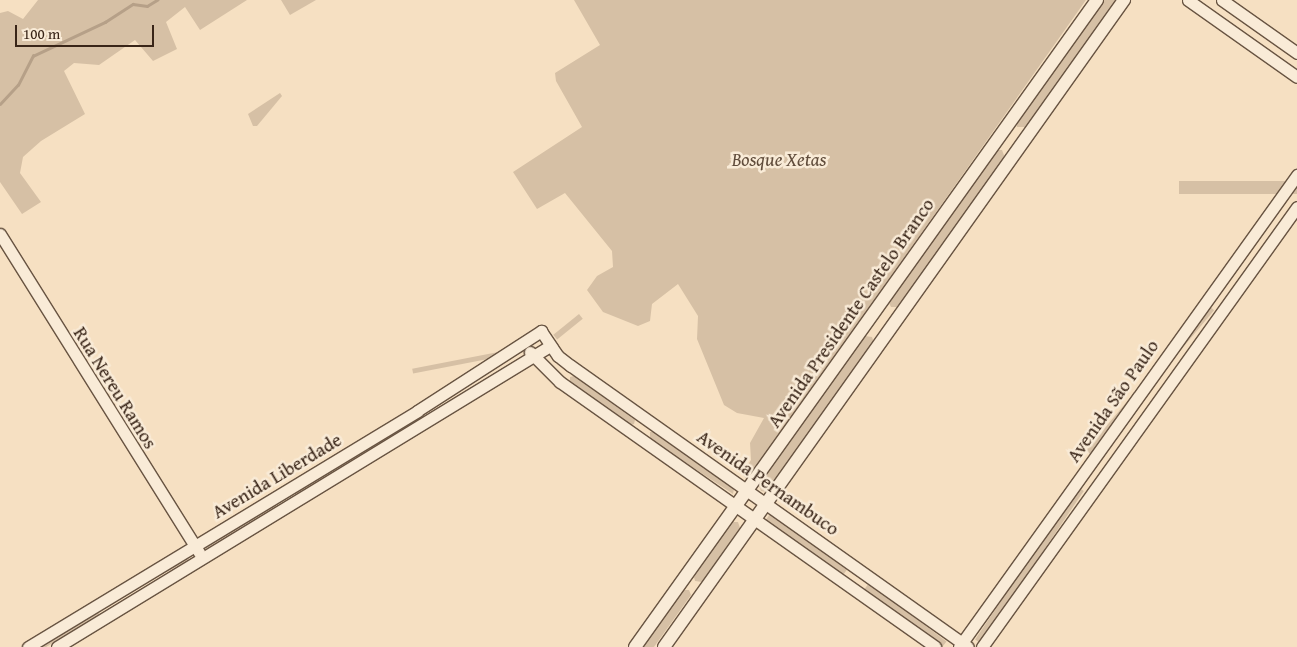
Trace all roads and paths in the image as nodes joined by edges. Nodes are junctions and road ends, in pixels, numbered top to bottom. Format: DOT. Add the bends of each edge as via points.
graph roads {
  1 [pos="1097,0"];
  2 [pos="1124,0"];
  3 [pos="1188,0"];
  4 [pos="1222,0"];
  5 [pos="1297,53"];
  6 [pos="1297,77"];
  7 [pos="1297,175"];
  8 [pos="1297,207"];
  9 [pos="0,234"];
  10 [pos="541,331"];
  11 [pos="524,342"];
  12 [pos="550,346"];
  13 [pos="533,356"];
  14 [pos="699,457"];
  15 [pos="689,471"];
  16 [pos="747,490"];
  17 [pos="767,503"];
  18 [pos="736,504"];
  19 [pos="756,518"];
  20 [pos="194,546"];
  21 [pos="202,559"];
  22 [pos="152,572"];
  23 [pos="683,579"];
  24 [pos="159,584"];
  25 [pos="702,593"];
  26 [pos="963,646"];
  27 [pos="28,647"];
  28 [pos="57,647"];
  29 [pos="635,647"];
  30 [pos="664,647"];
  31 [pos="936,647"];
  32 [pos="982,647"];
  1 -- 16 [label="main road, Avenida Presidente Castelo Branco"];
  2 -- 17 [label="main road"];
  3 -- 6 [label="street"];
  4 -- 5 [label="street"];
  7 -- 26 [label="street, Avenida São Paulo"];
  8 -- 32 [label="street, Avenida São Paulo"];
  9 -- 20 [label="street, Rua Nereu Ramos"];
  10 -- 11 [label="street, Avenida Liberdade"];
  10 -- 12 [label="street, Avenida Pernambuco"];
  11 -- 13 [label="street, Avenida Pernambuco"];
  11 -- 20 [label="street, Avenida Liberdade"];
  12 -- 13 [label="street, Avenida Liberdade"];
  12 -- 14 [label="street, Avenida Pernambuco" via="571,366"];
  13 -- 15 [label="street, Avenida Pernambuco" via="560,382"];
  13 -- 21 [label="street, Avenida Liberdade"];
  14 -- 15 [label="street"];
  14 -- 16 [label="street, Avenida Pernambuco"];
  15 -- 18 [label="street, Avenida Pernambuco"];
  16 -- 17 [label="street, Avenida Pernambuco"];
  16 -- 18 [label="main road, Avenida Presidente Castelo Branco"];
  17 -- 19 [label="main road"];
  17 -- 26 [label="street, Avenida Pernambuco"];
  18 -- 19 [label="street, Avenida Pernambuco"];
  18 -- 23 [label="main road, Avenida Presidente Castelo Branco"];
  19 -- 25 [label="main road"];
  19 -- 31 [label="street, Avenida Pernambuco"];
  20 -- 21 [label="street, Rua Nereu Ramos"];
  20 -- 22 [label="street, Avenida Liberdade"];
  21 -- 24 [label="street, Avenida Liberdade"];
  22 -- 24 [label="street"];
  22 -- 27 [label="street, Avenida Liberdade"];
  23 -- 25 [label="main road"];
  23 -- 29 [label="main road, Avenida Presidente Castelo Branco"];
  24 -- 28 [label="street, Avenida Liberdade"];
  25 -- 30 [label="main road"];
}
